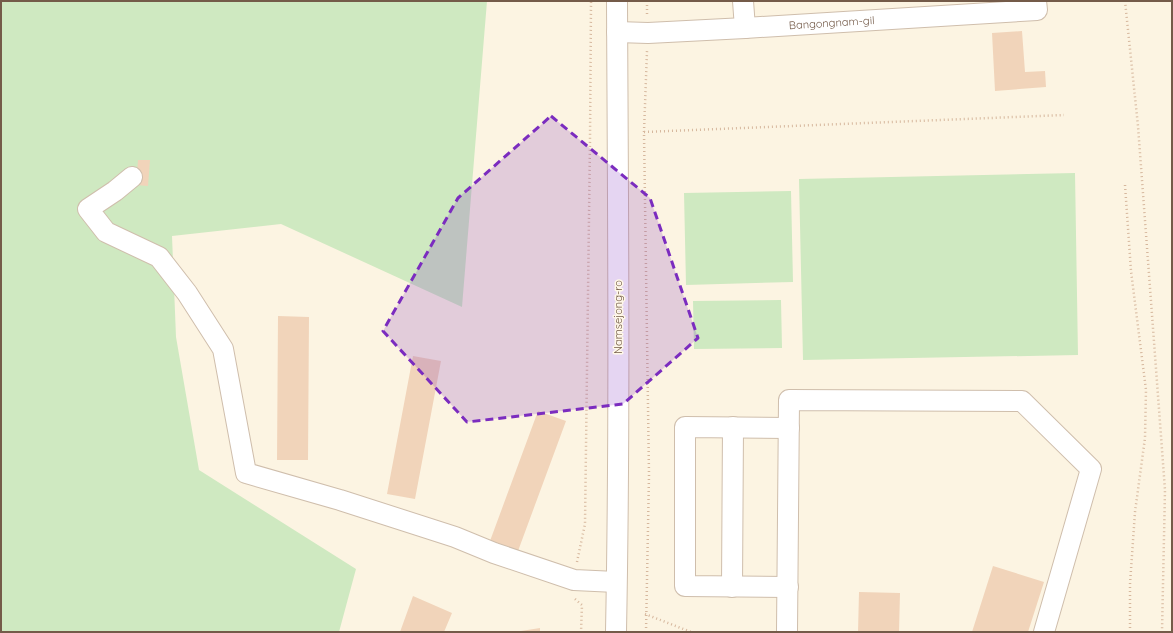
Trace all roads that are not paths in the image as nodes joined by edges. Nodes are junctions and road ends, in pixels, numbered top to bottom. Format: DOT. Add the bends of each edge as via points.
graph roads {
  1 [pos="617,1"];
  2 [pos="743,1"];
  3 [pos="1036,1"];
  4 [pos="745,28"];
  5 [pos="617,32"];
  6 [pos="132,177"];
  7 [pos="733,427"];
  8 [pos="789,428"];
  9 [pos="616,582"];
  10 [pos="732,586"];
  11 [pos="788,587"];
  12 [pos="616,632"];
  13 [pos="787,632"];
  14 [pos="1044,632"];
  1 -- 5 [label="street, Namsejong-ro"];
  2 -- 4 [label="street"];
  3 -- 4 [label="street, Bangongnam-gil" via="1037,10"];
  4 -- 5 [label="street, Bangongnam-gil"];
  5 -- 9 [label="street, Namsejong-ro"];
  6 -- 9 [label="street" via="88,209 106,232 159,257 187,293 223,349 246,473 455,537 574,580"];
  7 -- 8 [label="street"];
  7 -- 10 [label="street"];
  7 -- 10 [label="street" via="685,427 684,586"];
  8 -- 11 [label="street"];
  8 -- 14 [label="street" via="789,400 1022,401 1091,469"];
  9 -- 12 [label="street, Namsejong-ro"];
  10 -- 11 [label="street"];
  11 -- 13 [label="street"];
}
